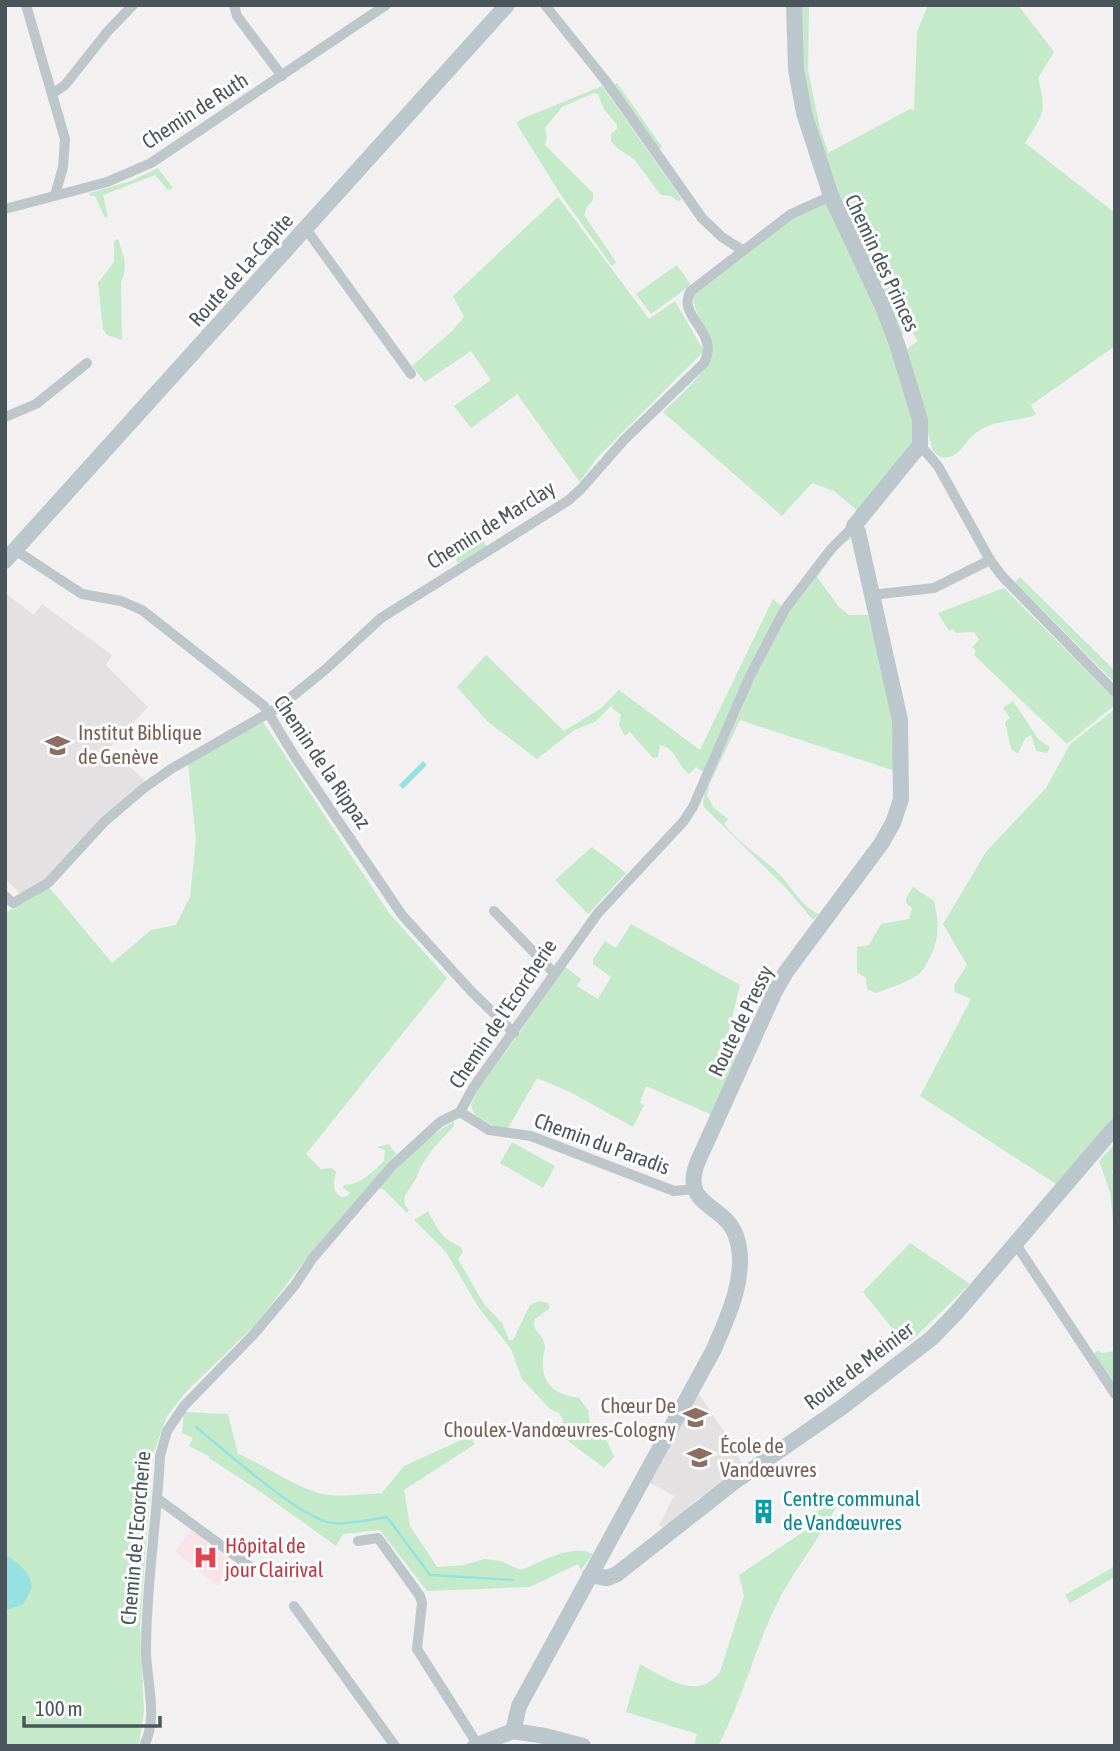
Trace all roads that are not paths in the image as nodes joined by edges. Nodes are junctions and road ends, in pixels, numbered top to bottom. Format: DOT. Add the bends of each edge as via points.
graph roads {
  1 [pos="26,5"];
  2 [pos="133,5"];
  3 [pos="234,5"];
  4 [pos="386,5"];
  5 [pos="506,5"];
  6 [pos="545,5"];
  7 [pos="794,5"];
  8 [pos="282,76"];
  9 [pos="52,94"];
  10 [pos="55,195"];
  11 [pos="831,196"];
  12 [pos="5,209"];
  13 [pos="306,229"];
  14 [pos="742,250"];
  15 [pos="87,363"];
  16 [pos="411,374"];
  17 [pos="5,417"];
  18 [pos="920,445"];
  19 [pos="854,526"];
  20 [pos="9,555"];
  21 [pos="990,561"];
  22 [pos="871,594"];
  23 [pos="1115,692"];
  24 [pos="269,713"];
  25 [pos="5,896"];
  26 [pos="494,911"];
  27 [pos="554,973"];
  28 [pos="514,1033"];
  29 [pos="460,1112"];
  30 [pos="1115,1127"];
  31 [pos="695,1189"];
  32 [pos="1015,1242"];
  33 [pos="1115,1394"];
  34 [pos="158,1499"];
  35 [pos="358,1541"];
  36 [pos="252,1568"];
  37 [pos="590,1575"];
  38 [pos="294,1606"];
  39 [pos="513,1731"];
  40 [pos="476,1745"];
  41 [pos="144,1746"];
  42 [pos="395,1746"];
  43 [pos="583,1746"];
  1 -- 9 [label="street"];
  2 -- 9 [label="street" via="65,85"];
  3 -- 8 [label="street" via="237,16"];
  4 -- 8 [label="street, Chemin de Ruth"];
  5 -- 13 [label="street, Route de La-Capite"];
  6 -- 14 [label="street" via="605,80 702,218"];
  7 -- 11 [label="street" via="800,100"];
  8 -- 10 [label="street, Chemin de Ruth" via="143,167"];
  9 -- 10 [label="street" via="65,148"];
  10 -- 12 [label="street, Chemin de Ruth"];
  11 -- 14 [label="street, Chemin des Princes" via="791,214"];
  11 -- 18 [label="street, Chemin des Princes" via="897,344 920,420"];
  13 -- 16 [label="street"];
  13 -- 20 [label="street, Route de La-Capite"];
  14 -- 24 [label="street, Chemin de Marclay" via="688,297 690,312 708,342 704,363 581,489 538,521 381,618"];
  15 -- 17 [label="street" via="36,404"];
  18 -- 19 [label="street"];
  18 -- 21 [label="street" via="938,466"];
  19 -- 22 [label="street, Route de Pressy"];
  19 -- 27 [label="street, Chemin de l'Ecorcherie" via="785,609 689,814 607,902"];
  20 -- 24 [label="street, Chemin de la Rippaz" via="82,594 142,610 249,692"];
  21 -- 22 [label="street" via="934,588"];
  21 -- 23 [label="street"];
  22 -- 31 [label="street, Route de Pressy" via="899,710 901,799 881,844 812,926 775,991 698,1161"];
  24 -- 25 [label="street" via="144,788 104,822 48,883 13,903"];
  24 -- 28 [label="street, Chemin de la Rippaz" via="402,915"];
  26 -- 27 [label="street"];
  27 -- 28 [label="street, Chemin de l'Ecorcherie"];
  28 -- 29 [label="street, Chemin de l'Ecorcherie"];
  29 -- 31 [label="street, Chemin du Paradis" via="489,1130 531,1136 674,1191"];
  29 -- 34 [label="street, Chemin de l'Ecorcherie" via="440,1122 392,1166 254,1334 179,1412 162,1448"];
  30 -- 32 [label="street, Route de Meinier"];
  31 -- 37 [label="street" via="736,1234 740,1264 734,1297 713,1351"];
  32 -- 33 [label="street"];
  32 -- 37 [label="street, Route de Meinier" via="944,1326 908,1358 752,1468 617,1574 607,1578"];
  34 -- 36 [label="street"];
  34 -- 41 [label="street, Chemin de l'Ecorcherie" via="146,1650 152,1715"];
  35 -- 40 [label="street" via="378,1538 416,1588 422,1603 416,1648"];
  37 -- 39 [label="street" via="519,1706"];
  38 -- 42 [label="street"];
  39 -- 40 [label="street"];
  39 -- 43 [label="street"];
}
